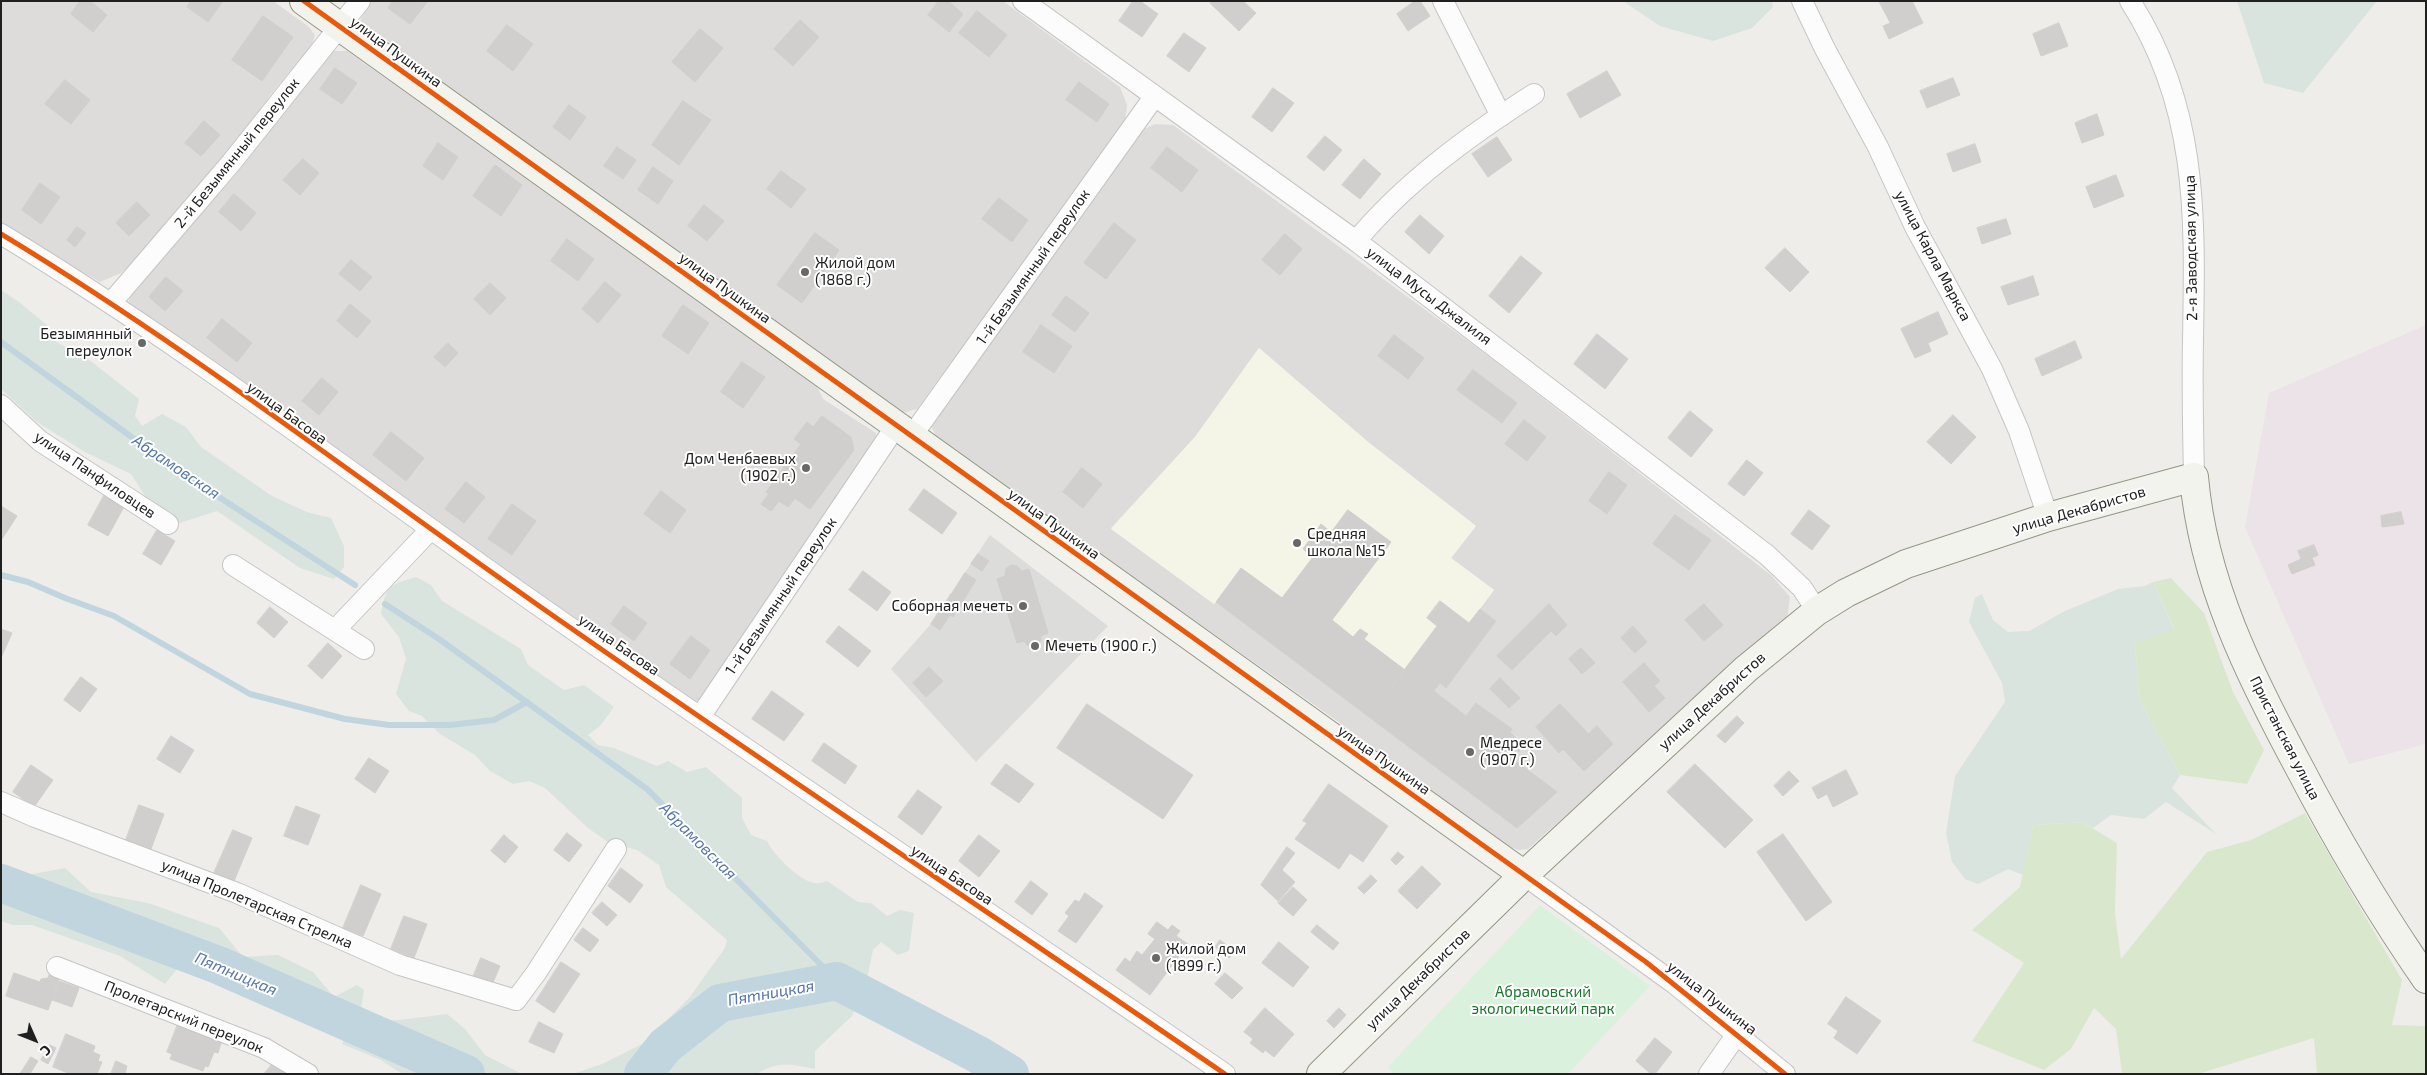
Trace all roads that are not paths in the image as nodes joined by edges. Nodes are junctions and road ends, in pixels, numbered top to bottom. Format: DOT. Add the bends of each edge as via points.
graph roads {
  1 [pos="304,1"];
  2 [pos="360,1"];
  3 [pos="1023,1"];
  4 [pos="1443,1"];
  5 [pos="1802,1"];
  6 [pos="2130,1"];
  7 [pos="339,27"];
  8 [pos="1534,94"];
  9 [pos="1154,97"];
  10 [pos="1501,116"];
  11 [pos="1,234"];
  12 [pos="1356,241"];
  13 [pos="111,303"];
  14 [pos="1,406"];
  15 [pos="904,432"];
  16 [pos="2194,477"];
  17 [pos="2048,518"];
  18 [pos="168,524"];
  19 [pos="430,530"];
  20 [pos="233,565"];
  21 [pos="1817,611"];
  22 [pos="335,630"];
  23 [pos="364,649"];
  24 [pos="700,717"];
  25 [pos="1,802"];
  26 [pos="616,849"];
  27 [pos="1524,875"];
  28 [pos="57,967"];
  29 [pos="2426,978"];
  30 [pos="1738,1034"];
  31 [pos="308,1074"];
  32 [pos="1224,1074"];
  33 [pos="1321,1074"];
  34 [pos="1709,1074"];
  35 [pos="1785,1074"];
  1 -- 7 [label="street, улица Пушкина"];
  2 -- 7 [label="street, 2-й Безымянный переулок"];
  3 -- 9 [label="street, улица Мусы Джалиля"];
  4 -- 10 [label="street"];
  5 -- 17 [label="street, улица Карла Маркса" via="1920,235 1992,369 2019,431"];
  6 -- 16 [label="street, 2-я Заводская улица" via="2160,57 2183,126 2190,166 2194,260"];
  7 -- 13 [label="street, 2-й Безымянный переулок" via="231,163"];
  7 -- 15 [label="street, улица Пушкина"];
  8 -- 10 [label="street"];
  9 -- 12 [label="street, улица Мусы Джалиля"];
  9 -- 15 [label="street, 1-й Безымянный переулок"];
  10 -- 12 [label="street" via="1419,178"];
  11 -- 13 [label="street, улица Басова"];
  12 -- 21 [label="street, улица Мусы Джалиля" via="1767,555 1802,588"];
  13 -- 19 [label="street, улица Басова"];
  14 -- 18 [label="street, улица Панфиловцев" via="40,441"];
  15 -- 24 [label="street, 1-й Безымянный переулок"];
  15 -- 27 [label="street, улица Пушкина"];
  16 -- 17 [label="street, улица Декабристов"];
  16 -- 29 [label="street, Пристанская улица" via="2208,562 2240,650 2321,810"];
  17 -- 21 [label="street, улица Декабристов" via="1906,564"];
  19 -- 22 [label="street"];
  19 -- 24 [label="street, улица Басова"];
  20 -- 22 [label="street"];
  21 -- 27 [label="street, улица Декабристов" via="1746,669"];
  22 -- 23 [label="street"];
  24 -- 32 [label="street, улица Басова"];
  25 -- 26 [label="street, улица Пролетарская Стрелка" via="237,893 400,965 516,1000"];
  27 -- 30 [label="street, улица Пушкина" via="1646,962"];
  27 -- 33 [label="street, улица Декабристов"];
  28 -- 31 [label="street, Пролетарский переулок" via="264,1048"];
  30 -- 34 [label="street"];
  30 -- 35 [label="street, улица Пушкина"];
}
